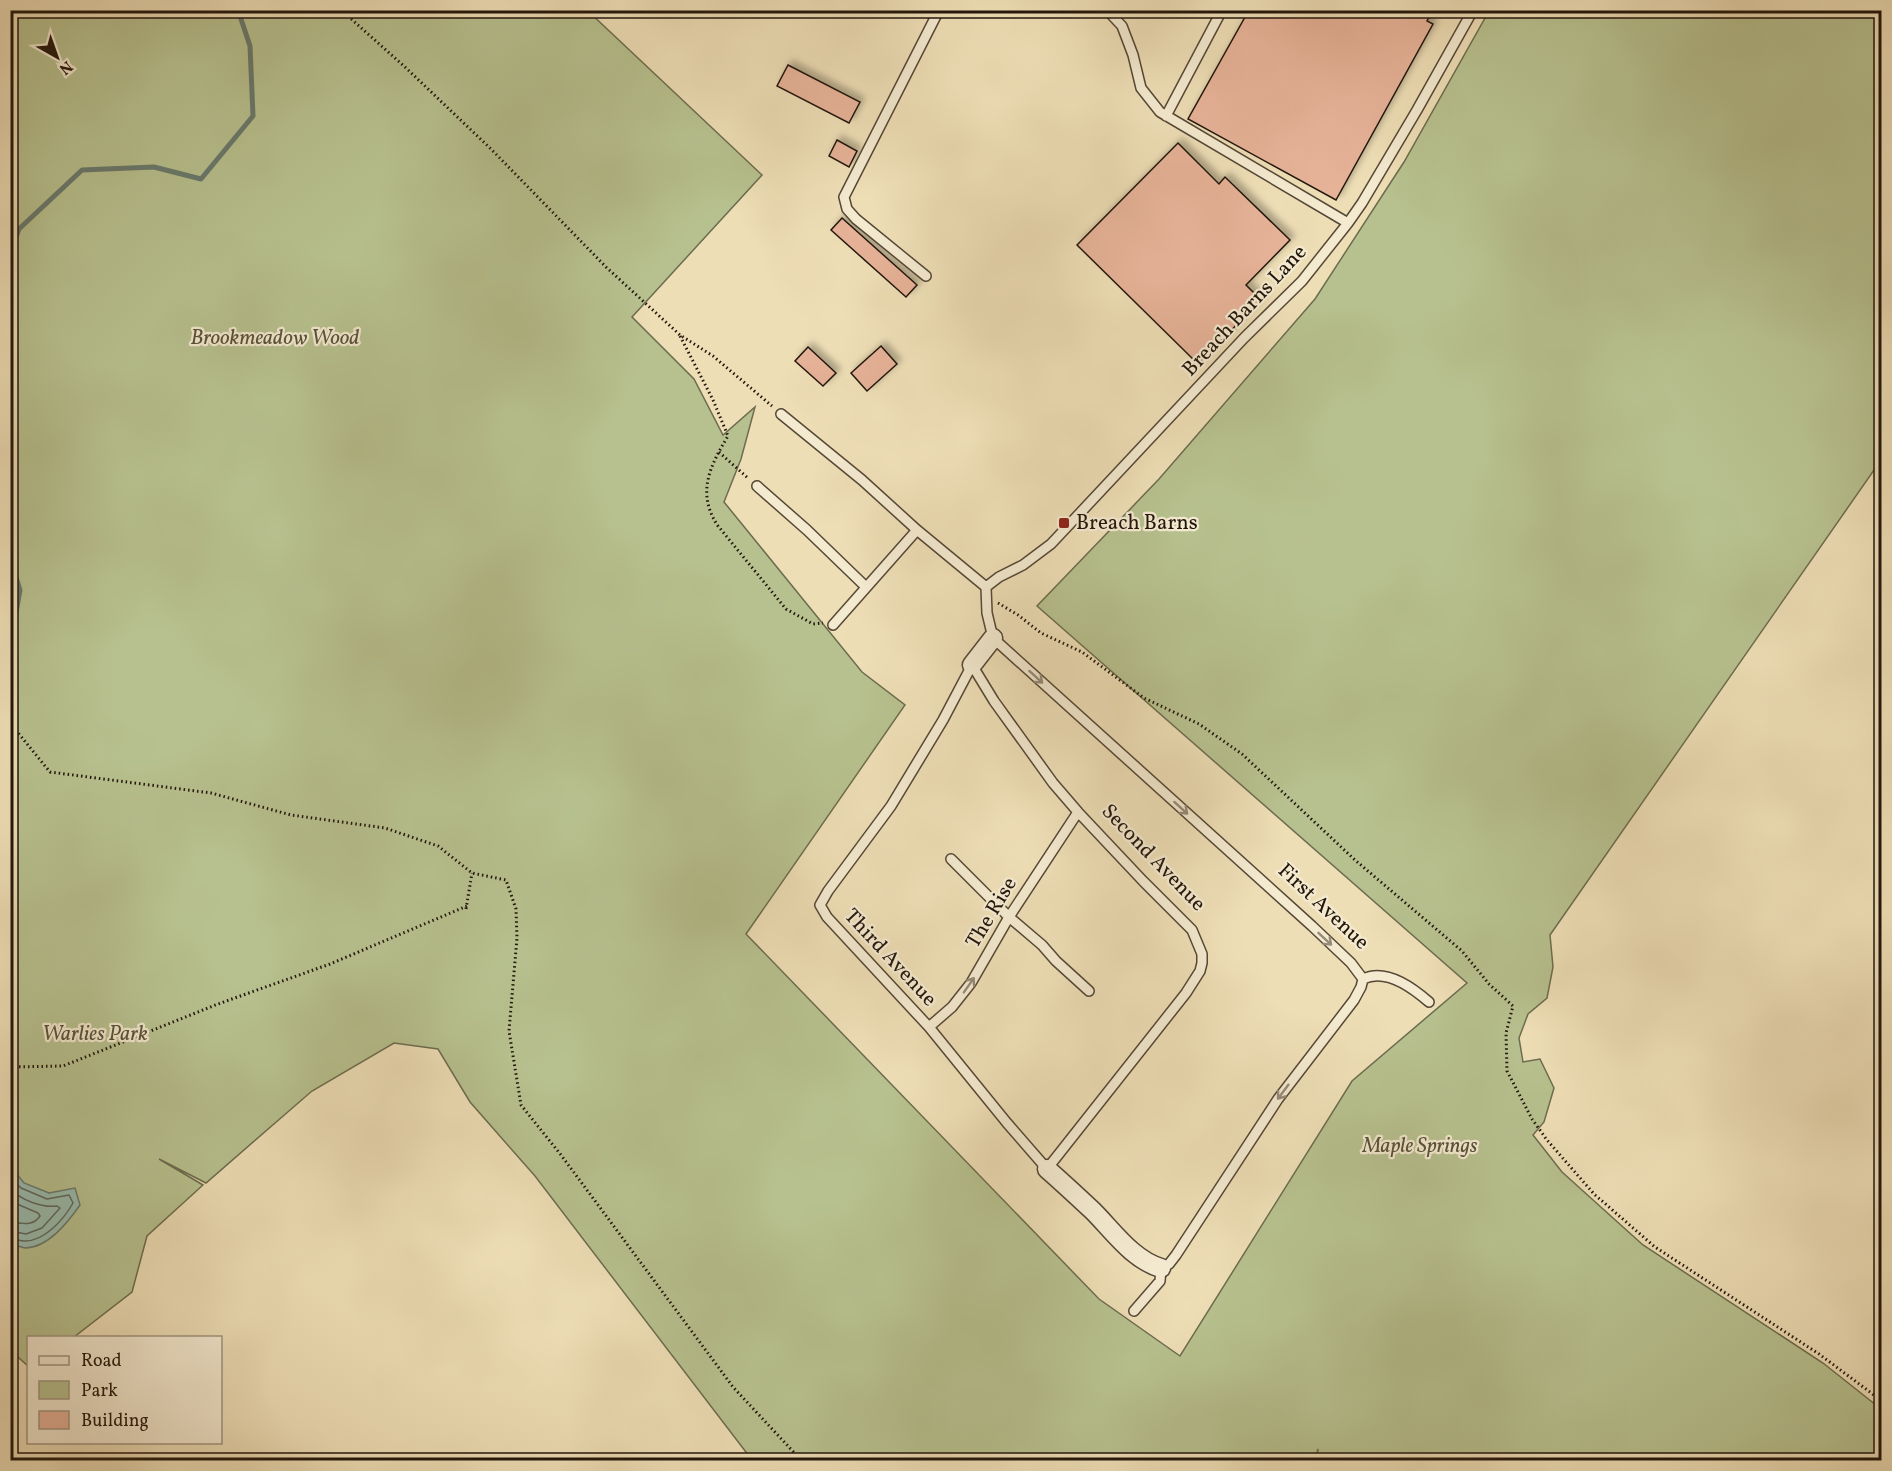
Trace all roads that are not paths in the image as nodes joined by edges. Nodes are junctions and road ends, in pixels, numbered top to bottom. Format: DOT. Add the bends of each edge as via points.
graph roads {
  1 [pos="939,10"];
  2 [pos="1107,10"];
  3 [pos="1222,10"];
  4 [pos="1473,10"];
  5 [pos="1166,116"];
  6 [pos="1348,224"];
  7 [pos="926,276"];
  8 [pos="781,414"];
  9 [pos="757,486"];
  10 [pos="917,530"];
  11 [pos="866,587"];
  12 [pos="986,587"];
  13 [pos="833,625"];
  14 [pos="993,638"];
  15 [pos="972,665"];
  16 [pos="1078,812"];
  17 [pos="951,859"];
  18 [pos="1009,917"];
  19 [pos="1363,979"];
  20 [pos="1089,991"];
  21 [pos="1429,1002"];
  22 [pos="929,1027"];
  23 [pos="1047,1169"];
  24 [pos="1161,1268"];
  25 [pos="1134,1311"];
  1 -- 7 [label="lane" via="844,197 847,209 856,219"];
  2 -- 5 [label="lane" via="1122,26 1141,88"];
  3 -- 5 [label="lane"];
  4 -- 6 [label="lane, Breach Barns Lane"];
  5 -- 6 [label="lane"];
  6 -- 12 [label="lane, Breach Barns Lane" via="1302,281 1051,544"];
  8 -- 10 [label="lane"];
  9 -- 11 [label="lane"];
  10 -- 11 [label="lane"];
  10 -- 12 [label="lane"];
  11 -- 13 [label="lane"];
  12 -- 14 [label="lane"];
  14 -- 15 [label="street"];
  14 -- 19 [label="lane, First Avenue, one-way" via="1320,933"];
  15 -- 16 [label="lane, Second Avenue" via="1053,783"];
  15 -- 22 [label="lane, Third Avenue" via="891,806 820,905"];
  16 -- 18 [label="lane, The Rise"];
  16 -- 23 [label="lane, Second Avenue" via="1192,930 1202,963 1186,993"];
  17 -- 18 [label="lane"];
  18 -- 20 [label="lane"];
  22 -- 18 [label="lane, The Rise, one-way" via="952,1007 971,982"];
  19 -- 21 [label="lane" via="1383,976 1402,983"];
  19 -- 24 [label="lane, First Avenue, one-way" via="1354,1000 1278,1099 1176,1255"];
  22 -- 23 [label="lane, Third Avenue"];
  23 -- 24 [label="street" via="1140,1258"];
  24 -- 25 [label="lane, First Avenue" via="1160,1281"];
}
